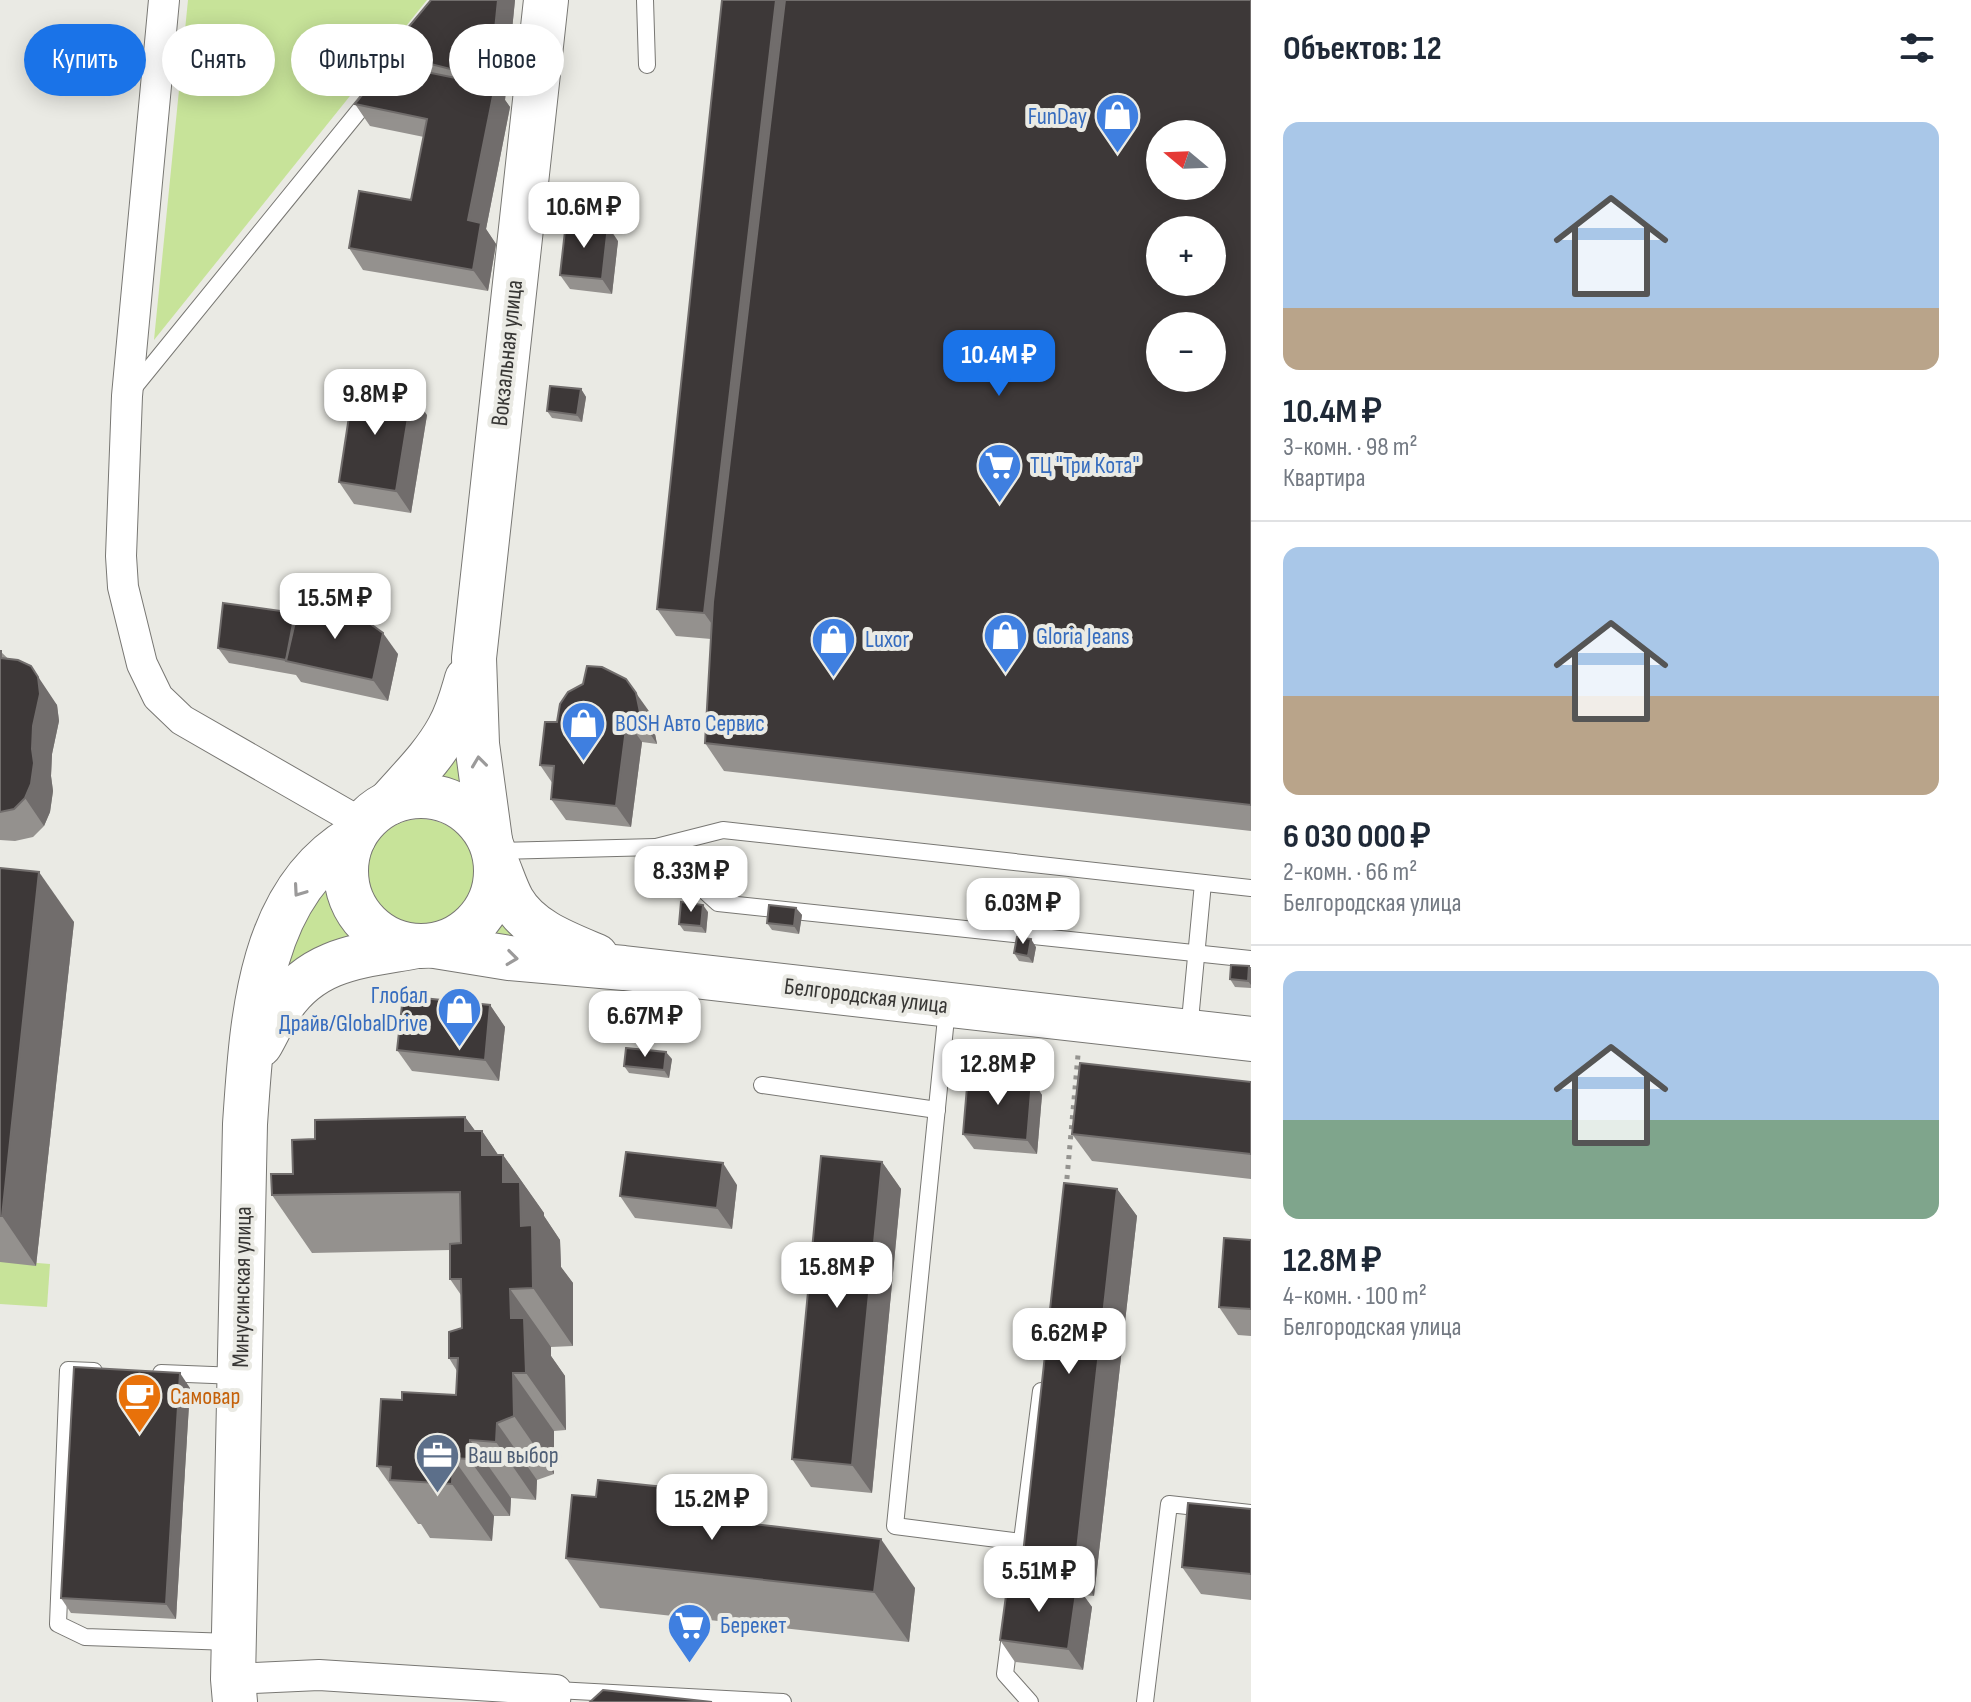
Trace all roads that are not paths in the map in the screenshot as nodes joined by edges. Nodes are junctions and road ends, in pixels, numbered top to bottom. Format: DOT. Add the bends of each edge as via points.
graph roads {
  1 [pos="164,0"];
  2 [pos="546,0"];
  3 [pos="645,0"];
  4 [pos="647,65"];
  5 [pos="370,96"];
  6 [pos="127,396"];
  7 [pos="474,658"];
  8 [pos="368,821"];
  9 [pos="656,847"];
  10 [pos="494,852"];
  11 [pos="1203,883"];
  12 [pos="1251,888"];
  13 [pos="426,946"];
  14 [pos="1197,953"];
  15 [pos="1251,959"];
  16 [pos="624,968"];
  17 [pos="948,1006"];
  18 [pos="1188,1032"];
  19 [pos="1251,1039"];
  20 [pos="249,1065"];
  21 [pos="762,1085"];
  22 [pos="937,1110"];
  23 [pos="114,1372"];
  24 [pos="1044,1372"];
  25 [pos="146,1373"];
  26 [pos="240,1376"];
  27 [pos="1251,1513"];
  28 [pos="1021,1542"];
  29 [pos="234,1674"];
  30 [pos="556,1696"];
  31 [pos="783,1702"];
  32 [pos="1030,1702"];
  33 [pos="1145,1702"];
  1 -- 6 [label="street"];
  2 -- 7 [label="main road, Вокзальная улица"];
  3 -- 4 [label="lane"];
  5 -- 6 [label="lane"];
  6 -- 8 [label="street" via="123,587 142,664 158,697 182,720"];
  7 -- 8 [label="main road, Вокзальная улица" via="460,704 437,747"];
  10 -- 7 [label="main road, Вокзальная улица, one-way" via="477,744"];
  8 -- 10 [label="main road" via="405,797 439,797 481,825"];
  8 -- 13 [label="main road" via="348,855 346,873 356,909 382,935"];
  8 -- 20 [label="main road, Минусинская улица, one-way" via="310,876 276,932 260,985"];
  9 -- 10 [label="lane"];
  9 -- 11 [label="lane" via="723,830"];
  9 -- 14 [label="lane" via="718,903"];
  10 -- 13 [label="main road" via="494,893 487,909 465,933"];
  10 -- 16 [label="main road, Белгородская улица" via="511,898 536,927"];
  11 -- 12 [label="lane"];
  11 -- 14 [label="lane"];
  13 -- 16 [label="main road, Белгородская улица, one-way"];
  13 -- 20 [label="main road, Минусинская улица" via="351,958 313,974 280,1008"];
  14 -- 15 [label="lane"];
  14 -- 18 [label="lane"];
  16 -- 17 [label="main road, Белгородская улица"];
  17 -- 18 [label="main road, Белгородская улица"];
  17 -- 22 [label="lane"];
  18 -- 19 [label="main road, Белгородская улица"];
  20 -- 26 [label="main road, Минусинская улица"];
  21 -- 22 [label="lane"];
  22 -- 28 [label="lane" via="895,1526"];
  23 -- 29 [label="lane" via="68,1370 58,1624 85,1637"];
  24 -- 28 [label="lane"];
  25 -- 26 [label="lane"];
  26 -- 29 [label="main road, Минусинская улица"];
  27 -- 33 [label="lane" via="1169,1504"];
  28 -- 32 [label="lane" via="1005,1674"];
  29 -- 30 [label="street" via="319,1675"];
  30 -- 31 [label="lane"];
}
